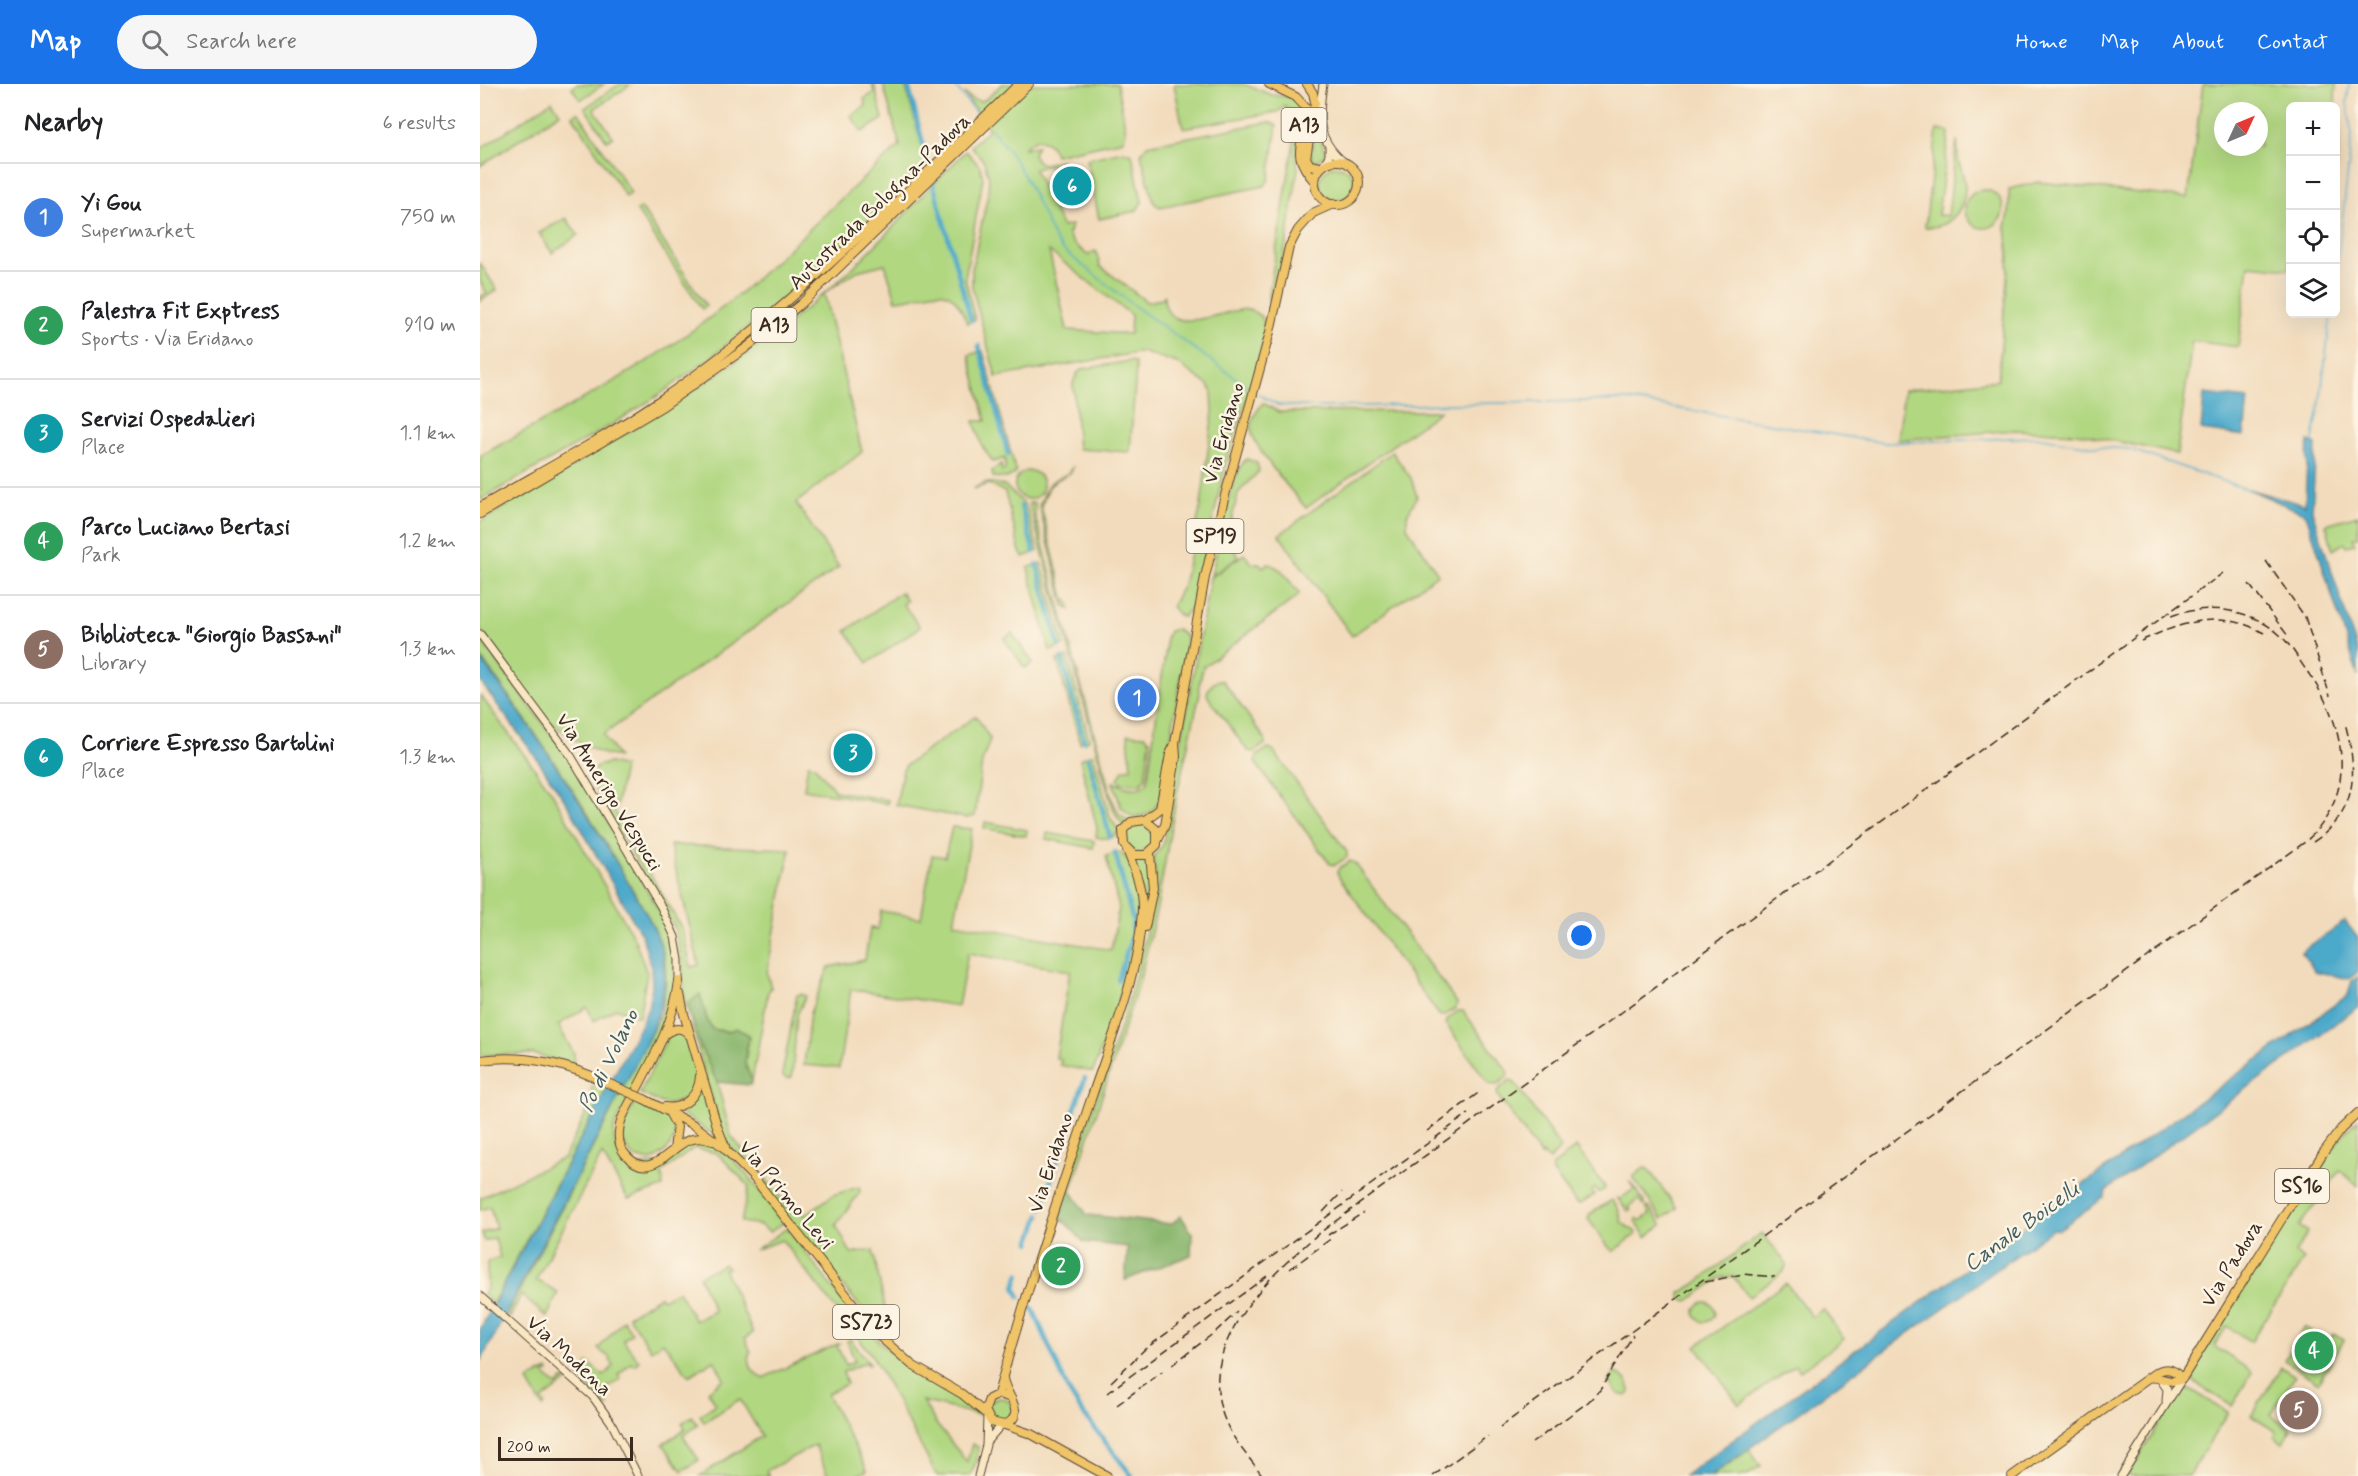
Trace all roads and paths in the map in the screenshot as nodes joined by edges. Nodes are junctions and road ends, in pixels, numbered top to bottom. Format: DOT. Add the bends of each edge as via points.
graph roads {
  1 [pos="1018,84"];
  2 [pos="1029,84"];
  3 [pos="1034,84"];
  4 [pos="1269,84"];
  5 [pos="1287,84"];
  6 [pos="1307,84"];
  7 [pos="1323,84"];
  8 [pos="1305,106"];
  9 [pos="978,132"];
  10 [pos="1329,148"];
  11 [pos="1344,162"];
  12 [pos="1322,166"];
  13 [pos="1315,182"];
  14 [pos="1317,193"];
  15 [pos="1333,204"];
  16 [pos="1313,213"];
  17 [pos="480,507"];
  18 [pos="480,514"];
  19 [pos="480,634"];
  20 [pos="1175,743"];
  21 [pos="1145,820"];
  22 [pos="1158,840"];
  23 [pos="1127,850"];
  24 [pos="1150,853"];
  25 [pos="1135,960"];
  26 [pos="679,981"];
  27 [pos="684,1014"];
  28 [pos="664,1034"];
  29 [pos="690,1037"];
  30 [pos="480,1060"];
  31 [pos="698,1062"];
  32 [pos="654,1104"];
  33 [pos="668,1111"];
  34 [pos="2358,1113"];
  35 [pos="726,1149"];
  36 [pos="673,1151"];
  37 [pos="483,1299"];
  38 [pos="2200,1348"];
  39 [pos="2164,1368"];
  40 [pos="1003,1377"];
  41 [pos="2146,1379"];
  42 [pos="2160,1379"];
  43 [pos="2181,1379"];
  44 [pos="962,1394"];
  45 [pos="994,1396"];
  46 [pos="1011,1398"];
  47 [pos="2166,1404"];
  48 [pos="1016,1411"];
  49 [pos="986,1415"];
  50 [pos="1002,1425"];
  51 [pos="1031,1434"];
  52 [pos="986,1445"];
  53 [pos="638,1476"];
  54 [pos="978,1476"];
  55 [pos="1107,1476"];
  56 [pos="2012,1476"];
  57 [pos="2121,1476"];
  1 -- 17 [label="highway, Autostrada Bologna-Padova / A13" via="796,295 739,341 660,400"];
  2 -- 9 [label="highway, Autostrada Bologna-Padova / A13"];
  3 -- 9 [label="highway, A13"];
  4 -- 8 [label="highway, A13"];
  5 -- 8 [label="highway, A13"];
  6 -- 12 [label="highway, A13" via="1315,102 1306,158 1310,165"];
  7 -- 10 [label="main road" via="1321,126"];
  8 -- 13 [label="highway, A13" via="1300,159"];
  9 -- 18 [label="highway, Autostrada Bologna-Padova / A13" via="802,303 746,348 663,406"];
  10 -- 11 [label="main road, Via Eridano / SP19"];
  10 -- 12 [label="main road"];
  11 -- 12 [label="main road"];
  11 -- 15 [label="main road, Via Eridano / SP19" via="1357,174 1357,189 1348,201"];
  12 -- 13 [label="main road"];
  13 -- 14 [label="main road, Via Eridano / SP19"];
  14 -- 15 [label="main road"];
  14 -- 16 [label="main road, Via Eridano / SP19"];
  15 -- 16 [label="main road, Via Eridano / SP19"];
  16 -- 20 [label="main road, Via Eridano / SP19" via="1291,242 1212,546"];
  19 -- 26 [label="main road, Via Amerigo Vespucci" via="571,756 661,907 675,937"];
  20 -- 21 [label="main road, Via Eridano / SP19" via="1162,803"];
  20 -- 22 [label="main road, Via Eridano / SP19" via="1165,825"];
  21 -- 22 [label="main road" via="1154,825"];
  21 -- 23 [label="main road, Via Eridano" via="1131,822 1123,830 1122,841"];
  22 -- 24 [label="main road, Via Eridano"];
  23 -- 24 [label="main road" via="1138,856"];
  23 -- 25 [label="main road, Via Eridano" via="1142,901"];
  24 -- 25 [label="main road, Via Eridano" via="1152,893"];
  25 -- 40 [label="main road, Via Eridano" via="1030,1281"];
  26 -- 27 [label="main road"];
  26 -- 28 [label="main road"];
  27 -- 28 [label="main road"];
  27 -- 29 [label="main road"];
  28 -- 29 [label="main road" via="678,1029"];
  28 -- 36 [label="main road" via="618,1133 621,1148 636,1162 652,1164"];
  29 -- 31 [label="main road"];
  30 -- 32 [label="main road, Via Primo Levi / SS723, bridge" via="532,1059 561,1065"];
  31 -- 32 [label="main road" via="699,1085 690,1100 675,1107"];
  31 -- 35 [label="main road"];
  32 -- 33 [label="main road, Via Primo Levi / SS723"];
  33 -- 35 [label="main road, Via Primo Levi / SS723"];
  33 -- 36 [label="main road" via="678,1134"];
  34 -- 38 [label="main road, Via Padova / SS16" via="2323,1153"];
  35 -- 36 [label="main road" via="710,1140 696,1139"];
  35 -- 44 [label="main road, Via Primo Levi / SS723" via="754,1178 882,1339 919,1370"];
  37 -- 53 [label="main road, Via Modena" via="593,1397 611,1422"];
  38 -- 39 [label="main road, Via Padova" via="2182,1366"];
  38 -- 43 [label="main road, Via Padova / SS16"];
  39 -- 41 [label="main road, Via Padova"];
  39 -- 43 [label="main road"];
  40 -- 45 [label="main road, Via Eridano"];
  40 -- 46 [label="main road"];
  41 -- 42 [label="main road"];
  41 -- 56 [label="main road, Via Padova"];
  42 -- 43 [label="main road"];
  42 -- 47 [label="main road" via="2167,1389"];
  43 -- 47 [label="main road, Via Padova / SS16"];
  44 -- 45 [label="main road, Via Primo Levi / SS723" via="978,1399"];
  44 -- 49 [label="main road, Via Primo Levi / SS723"];
  45 -- 46 [label="main road"];
  45 -- 49 [label="main road, Via Eridano" via="986,1404"];
  46 -- 48 [label="main road"];
  47 -- 57 [label="main road, Via Padova / SS16"];
  48 -- 50 [label="main road, Via Eridano" via="1012,1421"];
  48 -- 51 [label="main road" via="1020,1423"];
  49 -- 50 [label="main road" via="993,1424"];
  49 -- 52 [label="main road, Via Eridano"];
  50 -- 51 [label="main road"];
  50 -- 52 [label="main road, Via Eridano"];
  51 -- 55 [label="main road"];
  52 -- 54 [label="main road, Via Eridano"];
}
